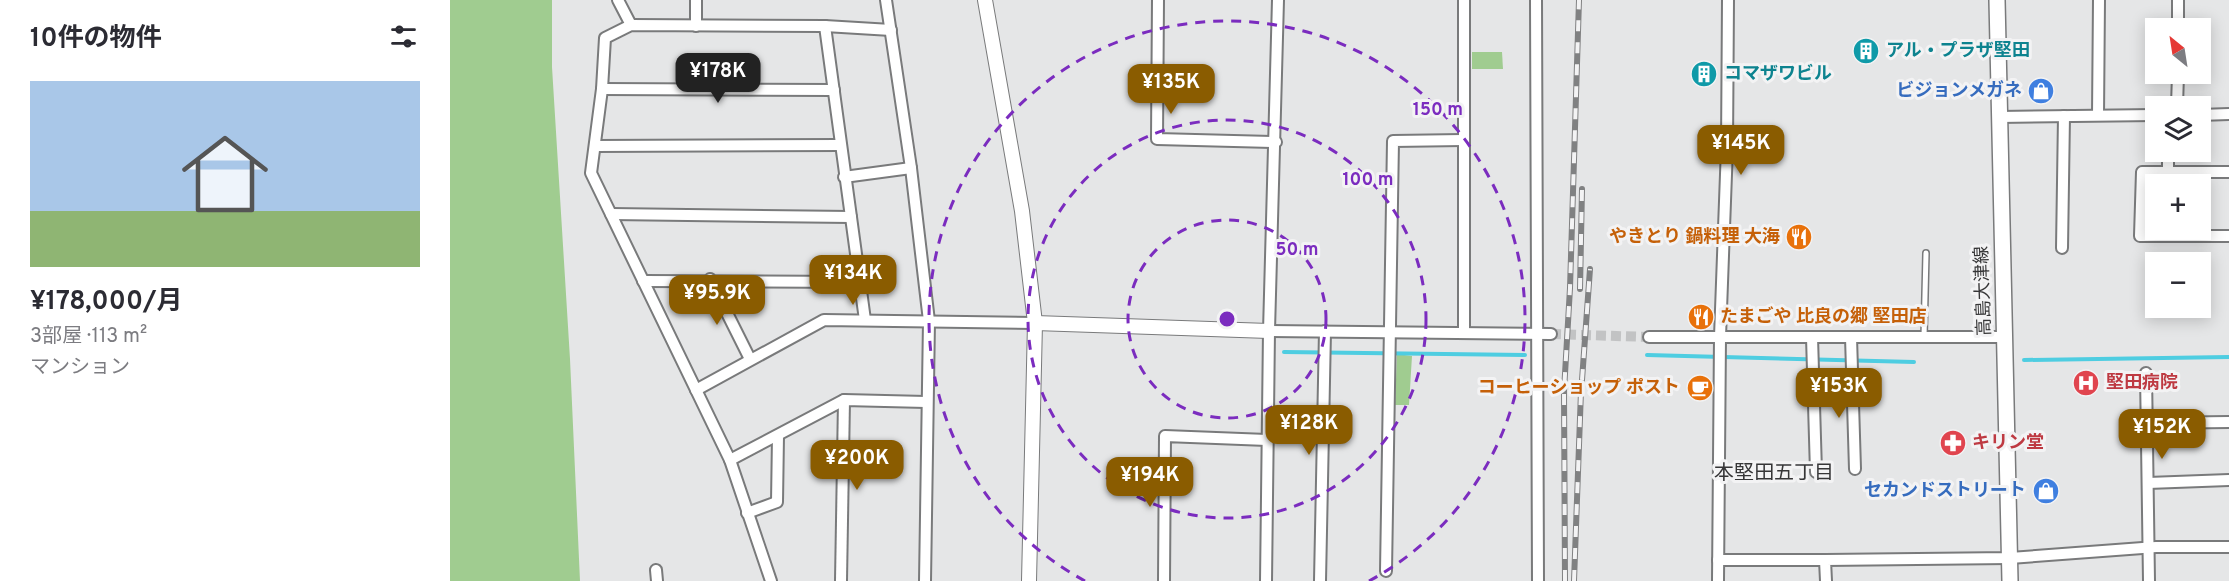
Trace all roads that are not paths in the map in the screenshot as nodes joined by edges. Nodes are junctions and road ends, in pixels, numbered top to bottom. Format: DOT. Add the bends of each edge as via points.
graph roads {
  1 [pos="618,0"];
  2 [pos="696,0"];
  3 [pos="886,0"];
  4 [pos="985,0"];
  5 [pos="1158,0"];
  6 [pos="1278,0"];
  7 [pos="1464,0"];
  8 [pos="1536,0"];
  9 [pos="1728,0"];
  10 [pos="1997,0"];
  11 [pos="2098,0"];
  12 [pos="2178,0"];
  13 [pos="2178,18"];
  14 [pos="631,25"];
  15 [pos="696,26"];
  16 [pos="825,26"];
  17 [pos="891,30"];
  18 [pos="602,88"];
  19 [pos="834,90"];
  20 [pos="2229,114"];
  21 [pos="2098,115"];
  22 [pos="2145,115"];
  23 [pos="2211,115"];
  24 [pos="2064,116"];
  25 [pos="1999,117"];
  26 [pos="1463,140"];
  27 [pos="1276,142"];
  28 [pos="595,146"];
  29 [pos="840,146"];
  30 [pos="2168,162"];
  31 [pos="911,168"];
  32 [pos="2168,171"];
  33 [pos="2229,172"];
  34 [pos="844,177"];
  35 [pos="611,214"];
  36 [pos="851,217"];
  37 [pos="2229,236"];
  38 [pos="2062,248"];
  39 [pos="1926,253"];
  40 [pos="710,279"];
  41 [pos="643,280"];
  42 [pos="859,282"];
  43 [pos="865,320"];
  44 [pos="929,321"];
  45 [pos="1035,323"];
  46 [pos="1269,331"];
  47 [pos="1326,331"];
  48 [pos="1389,332"];
  49 [pos="1464,332"];
  50 [pos="1537,334"];
  51 [pos="1551,334"];
  52 [pos="1649,337"];
  53 [pos="1720,337"];
  54 [pos="1812,337"];
  55 [pos="1851,337"];
  56 [pos="1924,337"];
  57 [pos="2005,337"];
  58 [pos="750,359"];
  59 [pos="2146,373"];
  60 [pos="696,390"];
  61 [pos="844,400"];
  62 [pos="926,402"];
  63 [pos="2229,422"];
  64 [pos="2147,423"];
  65 [pos="778,436"];
  66 [pos="1267,440"];
  67 [pos="730,460"];
  68 [pos="1855,470"];
  69 [pos="1816,472"];
  70 [pos="2229,480"];
  71 [pos="2148,483"];
  72 [pos="747,513"];
  73 [pos="2229,547"];
  74 [pos="2148,548"];
  75 [pos="2010,558"];
  76 [pos="1718,560"];
  77 [pos="1825,560"];
  78 [pos="1386,571"];
  79 [pos="771,581"];
  80 [pos="841,581"];
  81 [pos="925,581"];
  82 [pos="1029,581"];
  83 [pos="1164,581"];
  84 [pos="1266,581"];
  85 [pos="1320,581"];
  86 [pos="1538,581"];
  87 [pos="1718,581"];
  88 [pos="1826,581"];
  89 [pos="2010,581"];
  90 [pos="2149,581"];
  1 -- 14 [label="street"];
  2 -- 15 [label="street"];
  3 -- 17 [label="street"];
  4 -- 45 [label="street" via="1022,211"];
  5 -- 27 [label="street" via="1157,139"];
  6 -- 27 [label="street"];
  7 -- 26 [label="street"];
  8 -- 50 [label="street"];
  9 -- 53 [label="street"];
  10 -- 25 [label="main road, 高島大津線"];
  11 -- 21 [label="street"];
  12 -- 13 [label="street"];
  14 -- 15 [label="street"];
  14 -- 18 [label="street" via="605,38"];
  15 -- 16 [label="street"];
  16 -- 17 [label="street"];
  16 -- 19 [label="street"];
  17 -- 31 [label="street"];
  18 -- 19 [label="street"];
  18 -- 28 [label="street"];
  19 -- 29 [label="street"];
  20 -- 23 [label="street"];
  21 -- 22 [label="street"];
  21 -- 24 [label="street"];
  24 -- 25 [label="street"];
  24 -- 38 [label="street"];
  25 -- 57 [label="main road, 高島大津線"];
  26 -- 48 [label="street" via="1394,141"];
  26 -- 49 [label="street"];
  27 -- 46 [label="street"];
  28 -- 29 [label="street"];
  28 -- 35 [label="street" via="591,173"];
  29 -- 34 [label="street"];
  30 -- 32 [label="street"];
  31 -- 34 [label="street"];
  31 -- 44 [label="street"];
  32 -- 33 [label="street"];
  32 -- 37 [label="street" via="2142,172 2140,237"];
  34 -- 36 [label="street"];
  35 -- 36 [label="street"];
  35 -- 41 [label="street"];
  36 -- 42 [label="street"];
  39 -- 56 [label="lane"];
  40 -- 41 [label="street"];
  40 -- 42 [label="street"];
  40 -- 58 [label="street"];
  41 -- 60 [label="street"];
  42 -- 43 [label="street"];
  43 -- 44 [label="street"];
  43 -- 58 [label="street" via="824,320"];
  44 -- 45 [label="street"];
  44 -- 62 [label="street"];
  45 -- 46 [label="street"];
  45 -- 82 [label="street"];
  46 -- 47 [label="street"];
  46 -- 66 [label="street"];
  47 -- 48 [label="street"];
  47 -- 85 [label="street"];
  48 -- 49 [label="street"];
  48 -- 78 [label="street"];
  49 -- 50 [label="street"];
  50 -- 51 [label="street"];
  50 -- 86 [label="street"];
  52 -- 53 [label="street"];
  53 -- 54 [label="street"];
  53 -- 76 [label="street"];
  54 -- 55 [label="street"];
  54 -- 69 [label="street"];
  55 -- 56 [label="street"];
  55 -- 68 [label="street"];
  56 -- 57 [label="street"];
  57 -- 75 [label="main road, 高島大津線"];
  58 -- 60 [label="street"];
  59 -- 64 [label="street"];
  60 -- 67 [label="street"];
  61 -- 62 [label="street"];
  61 -- 65 [label="street"];
  61 -- 80 [label="street"];
  62 -- 81 [label="street"];
  63 -- 64 [label="street"];
  64 -- 71 [label="street"];
  65 -- 67 [label="street"];
  65 -- 72 [label="street" via="777,502"];
  66 -- 83 [label="street" via="1165,436"];
  66 -- 84 [label="street"];
  67 -- 72 [label="street"];
  70 -- 71 [label="street"];
  71 -- 74 [label="street"];
  72 -- 79 [label="street"];
  73 -- 74 [label="street"];
  74 -- 75 [label="street"];
  74 -- 90 [label="street"];
  75 -- 77 [label="street"];
  75 -- 89 [label="main road, 高島大津線"];
  76 -- 77 [label="street"];
  76 -- 87 [label="street"];
  77 -- 88 [label="street"];
}
